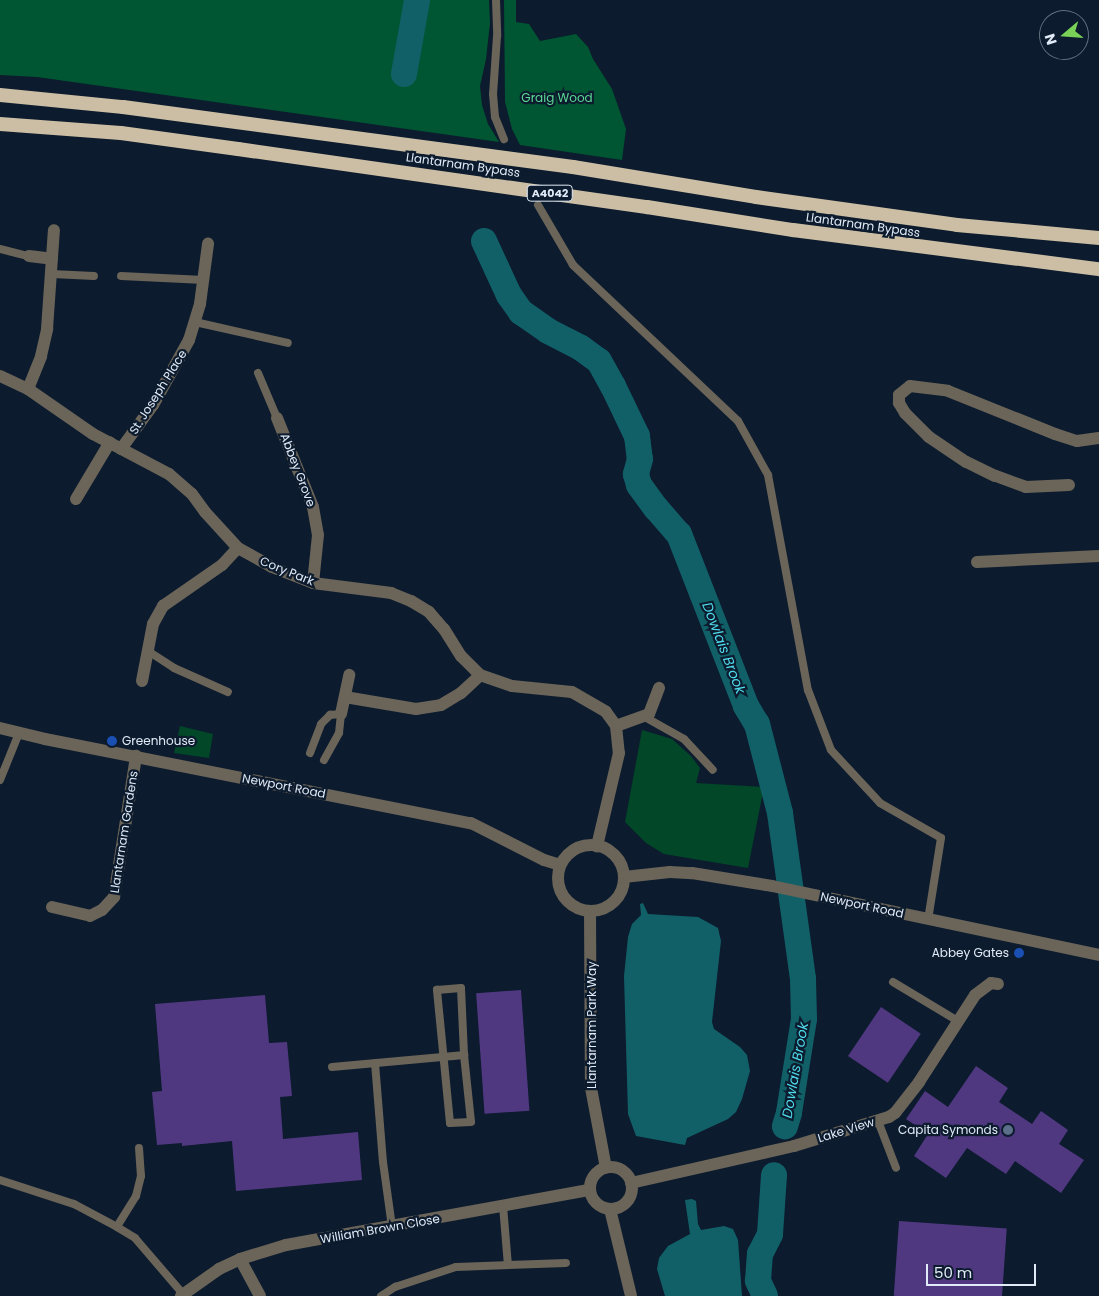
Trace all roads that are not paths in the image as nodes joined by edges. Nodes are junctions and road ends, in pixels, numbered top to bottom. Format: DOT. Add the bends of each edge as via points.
graph roads {
  1 [pos="496,0"];
  2 [pos="0,94"];
  3 [pos="0,124"];
  4 [pos="504,139"];
  5 [pos="538,205"];
  6 [pos="54,230"];
  7 [pos="1099,238"];
  8 [pos="208,244"];
  9 [pos="0,249"];
  10 [pos="28,256"];
  11 [pos="52,259"];
  12 [pos="1099,269"];
  13 [pos="52,274"];
  14 [pos="94,276"];
  15 [pos="121,276"];
  16 [pos="204,280"];
  17 [pos="195,322"];
  18 [pos="288,343"];
  19 [pos="258,373"];
  20 [pos="0,376"];
  21 [pos="28,389"];
  22 [pos="277,418"];
  23 [pos="1099,438"];
  24 [pos="110,442"];
  25 [pos="121,449"];
  26 [pos="1068,485"];
  27 [pos="76,499"];
  28 [pos="238,548"];
  29 [pos="1099,556"];
  30 [pos="977,562"];
  31 [pos="313,583"];
  32 [pos="148,651"];
  33 [pos="349,675"];
  34 [pos="480,675"];
  35 [pos="142,681"];
  36 [pos="659,688"];
  37 [pos="228,692"];
  38 [pos="345,697"];
  39 [pos="341,714"];
  40 [pos="642,716"];
  41 [pos="616,726"];
  42 [pos="0,728"];
  43 [pos="19,734"];
  44 [pos="310,753"];
  45 [pos="136,756"];
  46 [pos="324,760"];
  47 [pos="712,770"];
  48 [pos="0,780"];
  49 [pos="597,846"];
  50 [pos="560,865"];
  51 [pos="624,877"];
  52 [pos="52,907"];
  53 [pos="590,911"];
  54 [pos="928,920"];
  55 [pos="1099,955"];
  56 [pos="893,982"];
  57 [pos="998,984"];
  58 [pos="958,1021"];
  59 [pos="464,1055"];
  60 [pos="445,1057"];
  61 [pos="375,1064"];
  62 [pos="332,1067"];
  63 [pos="878,1121"];
  64 [pos="139,1148"];
  65 [pos="606,1168"];
  66 [pos="896,1168"];
  67 [pos="0,1180"];
  68 [pos="631,1183"];
  69 [pos="590,1190"];
  70 [pos="502,1206"];
  71 [pos="610,1209"];
  72 [pos="117,1226"];
  73 [pos="392,1227"];
  74 [pos="240,1259"];
  75 [pos="566,1263"];
  76 [pos="508,1265"];
  77 [pos="182,1295"];
  78 [pos="260,1296"];
  79 [pos="381,1296"];
  80 [pos="631,1296"];
  1 -- 4 [label="lane" via="493,94 495,117"];
  2 -- 7 [label="highway, Llantarnam Bypass / A4042" via="123,107 564,166 957,225"];
  3 -- 12 [label="highway, Llantarnam Bypass / A4042" via="121,133 793,230"];
  5 -- 54 [label="lane" via="573,265 738,421 768,475 808,690 831,750 880,803 941,838"];
  6 -- 11 [label="street"];
  8 -- 16 [label="street, St. Joseph Place"];
  9 -- 10 [label="lane"];
  10 -- 11 [label="street"];
  11 -- 13 [label="street"];
  13 -- 14 [label="lane"];
  13 -- 21 [label="street" via="47,329"];
  15 -- 16 [label="lane"];
  16 -- 17 [label="street, St. Joseph Place"];
  17 -- 18 [label="lane"];
  17 -- 25 [label="street, St. Joseph Place" via="174,370"];
  19 -- 22 [label="lane"];
  20 -- 21 [label="street, Cory Park"];
  21 -- 24 [label="street, Cory Park" via="93,434"];
  22 -- 31 [label="street, Abbey Grove" via="315,515 317,547"];
  23 -- 26 [label="street" via="1077,441 948,391 910,386 899,395 899,403 905,413 929,436 966,462 1026,487"];
  24 -- 25 [label="street, Cory Park"];
  24 -- 27 [label="street"];
  25 -- 28 [label="street, Cory Park" via="169,474"];
  28 -- 31 [label="street, Cory Park" via="272,567"];
  28 -- 32 [label="street" via="222,565 163,606 153,624"];
  29 -- 30 [label="street"];
  31 -- 34 [label="street, Cory Park" via="391,593 411,601 429,612 461,656"];
  32 -- 35 [label="street"];
  32 -- 37 [label="lane" via="174,668"];
  33 -- 38 [label="street"];
  34 -- 38 [label="street" via="461,693 441,705 416,709"];
  34 -- 41 [label="street, Cory Park" via="512,686 572,692 606,712"];
  36 -- 40 [label="street" via="648,714"];
  38 -- 39 [label="street"];
  39 -- 44 [label="lane" via="330,716 321,724"];
  39 -- 46 [label="lane" via="339,733"];
  40 -- 41 [label="street"];
  40 -- 47 [label="lane" via="684,739"];
  41 -- 49 [label="street" via="619,753"];
  42 -- 43 [label="street, Newport Road"];
  43 -- 45 [label="street, Newport Road"];
  43 -- 48 [label="lane"];
  45 -- 50 [label="street, Newport Road" via="470,823"];
  45 -- 52 [label="street, Llantarnam Gardens" via="114,897 102,910 90,916"];
  49 -- 50 [label="street" via="575,849"];
  49 -- 51 [label="street" via="612,853"];
  50 -- 53 [label="street" via="558,881 563,896 570,904"];
  51 -- 53 [label="street" via="618,897 601,909"];
  51 -- 54 [label="street, Newport Road" via="692,873 772,886"];
  53 -- 65 [label="street, Llantarnam Park Way" via="591,1088"];
  54 -- 55 [label="street, Newport Road"];
  56 -- 58 [label="lane"];
  57 -- 58 [label="street, Lake View" via="991,983 982,988"];
  58 -- 63 [label="street, Lake View" via="895,1113"];
  59 -- 60 [label="lane"];
  59 -- 60 [label="lane" via="471,1122 450,1123"];
  59 -- 60 [label="lane" via="461,988 438,990"];
  60 -- 61 [label="lane"];
  61 -- 62 [label="lane"];
  61 -- 73 [label="lane"];
  63 -- 66 [label="lane"];
  63 -- 68 [label="street, Lake View" via="794,1146"];
  64 -- 72 [label="lane" via="141,1176 136,1196"];
  65 -- 68 [label="street" via="621,1170"];
  65 -- 69 [label="street" via="594,1176"];
  67 -- 72 [label="lane" via="74,1204"];
  68 -- 71 [label="street" via="629,1198 624,1204"];
  69 -- 70 [label="street, William Brown Close"];
  69 -- 71 [label="street" via="596,1203"];
  70 -- 73 [label="street, William Brown Close"];
  70 -- 76 [label="lane"];
  71 -- 80 [label="street"];
  72 -- 77 [label="lane" via="135,1238"];
  73 -- 74 [label="street, William Brown Close" via="286,1246"];
  74 -- 77 [label="street, William Brown Close" via="203,1279"];
  74 -- 78 [label="street"];
  75 -- 76 [label="lane"];
  76 -- 79 [label="lane" via="456,1267 395,1287"];
}
